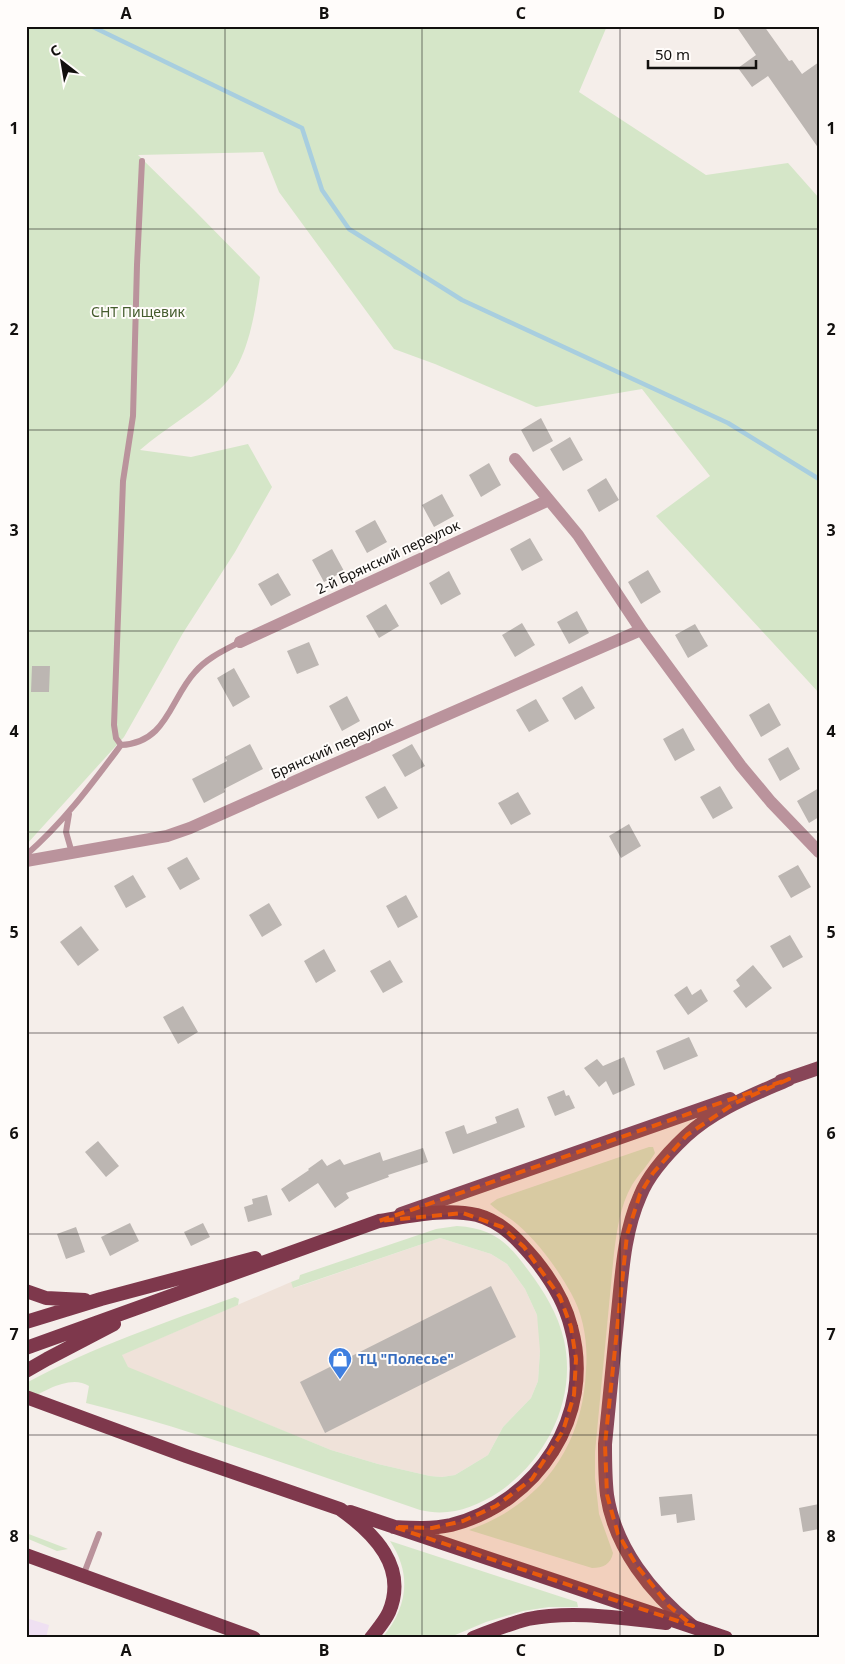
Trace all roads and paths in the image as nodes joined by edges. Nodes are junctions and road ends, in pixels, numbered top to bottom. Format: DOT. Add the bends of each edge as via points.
graph roads {
  1 [pos="142,161"];
  2 [pos="515,460"];
  3 [pos="549,500"];
  4 [pos="641,630"];
  5 [pos="240,642"];
  6 [pos="121,745"];
  7 [pos="70,813"];
  8 [pos="819,852"];
  9 [pos="72,853"];
  10 [pos="26,855"];
  11 [pos="26,861"];
  12 [pos="819,1068"];
  13 [pos="789,1079"];
  14 [pos="380,1221"];
  15 [pos="329,1238"];
  16 [pos="26,1291"];
  17 [pos="101,1299"];
  18 [pos="157,1302"];
  19 [pos="26,1322"];
  20 [pos="26,1348"];
  21 [pos="26,1371"];
  22 [pos="26,1397"];
  23 [pos="340,1508"];
  24 [pos="394,1527"];
  25 [pos="99,1534"];
  26 [pos="26,1555"];
  27 [pos="83,1576"];
  28 [pos="692,1626"];
  29 [pos="254,1638"];
  30 [pos="371,1638"];
  31 [pos="473,1638"];
  32 [pos="726,1638"];
  1 -- 6 [label="lane" via="133,416 123,481 114,715 116,738"];
  2 -- 3 [label="street"];
  3 -- 4 [label="street" via="578,535"];
  3 -- 5 [label="street, 2-й Брянский переулок"];
  4 -- 8 [label="street" via="770,802"];
  4 -- 9 [label="street, Брянский переулок" via="190,828 167,836"];
  5 -- 6 [label="lane" via="208,659 196,671 184,684 161,726 136,743"];
  6 -- 7 [label="lane"];
  7 -- 9 [label="lane" via="66,832"];
  7 -- 10 [label="lane"];
  9 -- 11 [label="street, Брянский переулок"];
  12 -- 13 [label="main road"];
  13 -- 14 [label="main road"];
  13 -- 28 [label="main road" via="735,1103 687,1135 653,1173 640,1194 627,1235 605,1444 607,1496 618,1534 636,1566 669,1606"];
  14 -- 15 [label="highway"];
  14 -- 24 [label="highway" via="463,1213 502,1227 524,1247 560,1297 571,1327 576,1359 574,1395 564,1431 532,1479 496,1506 463,1521 432,1528"];
  15 -- 17 [label="highway"];
  15 -- 18 [label="highway"];
  16 -- 17 [label="highway" via="46,1298"];
  17 -- 19 [label="highway"];
  18 -- 20 [label="highway"];
  18 -- 21 [label="highway"];
  22 -- 23 [label="highway"];
  23 -- 24 [label="highway"];
  23 -- 30 [label="highway" via="378,1543 394,1576 395,1588 388,1614"];
  24 -- 28 [label="highway"];
  25 -- 27 [label="lane"];
  26 -- 27 [label="highway"];
  27 -- 29 [label="highway"];
  28 -- 31 [label="highway" via="594,1615 569,1616 529,1619"];
  28 -- 32 [label="highway"];
}
